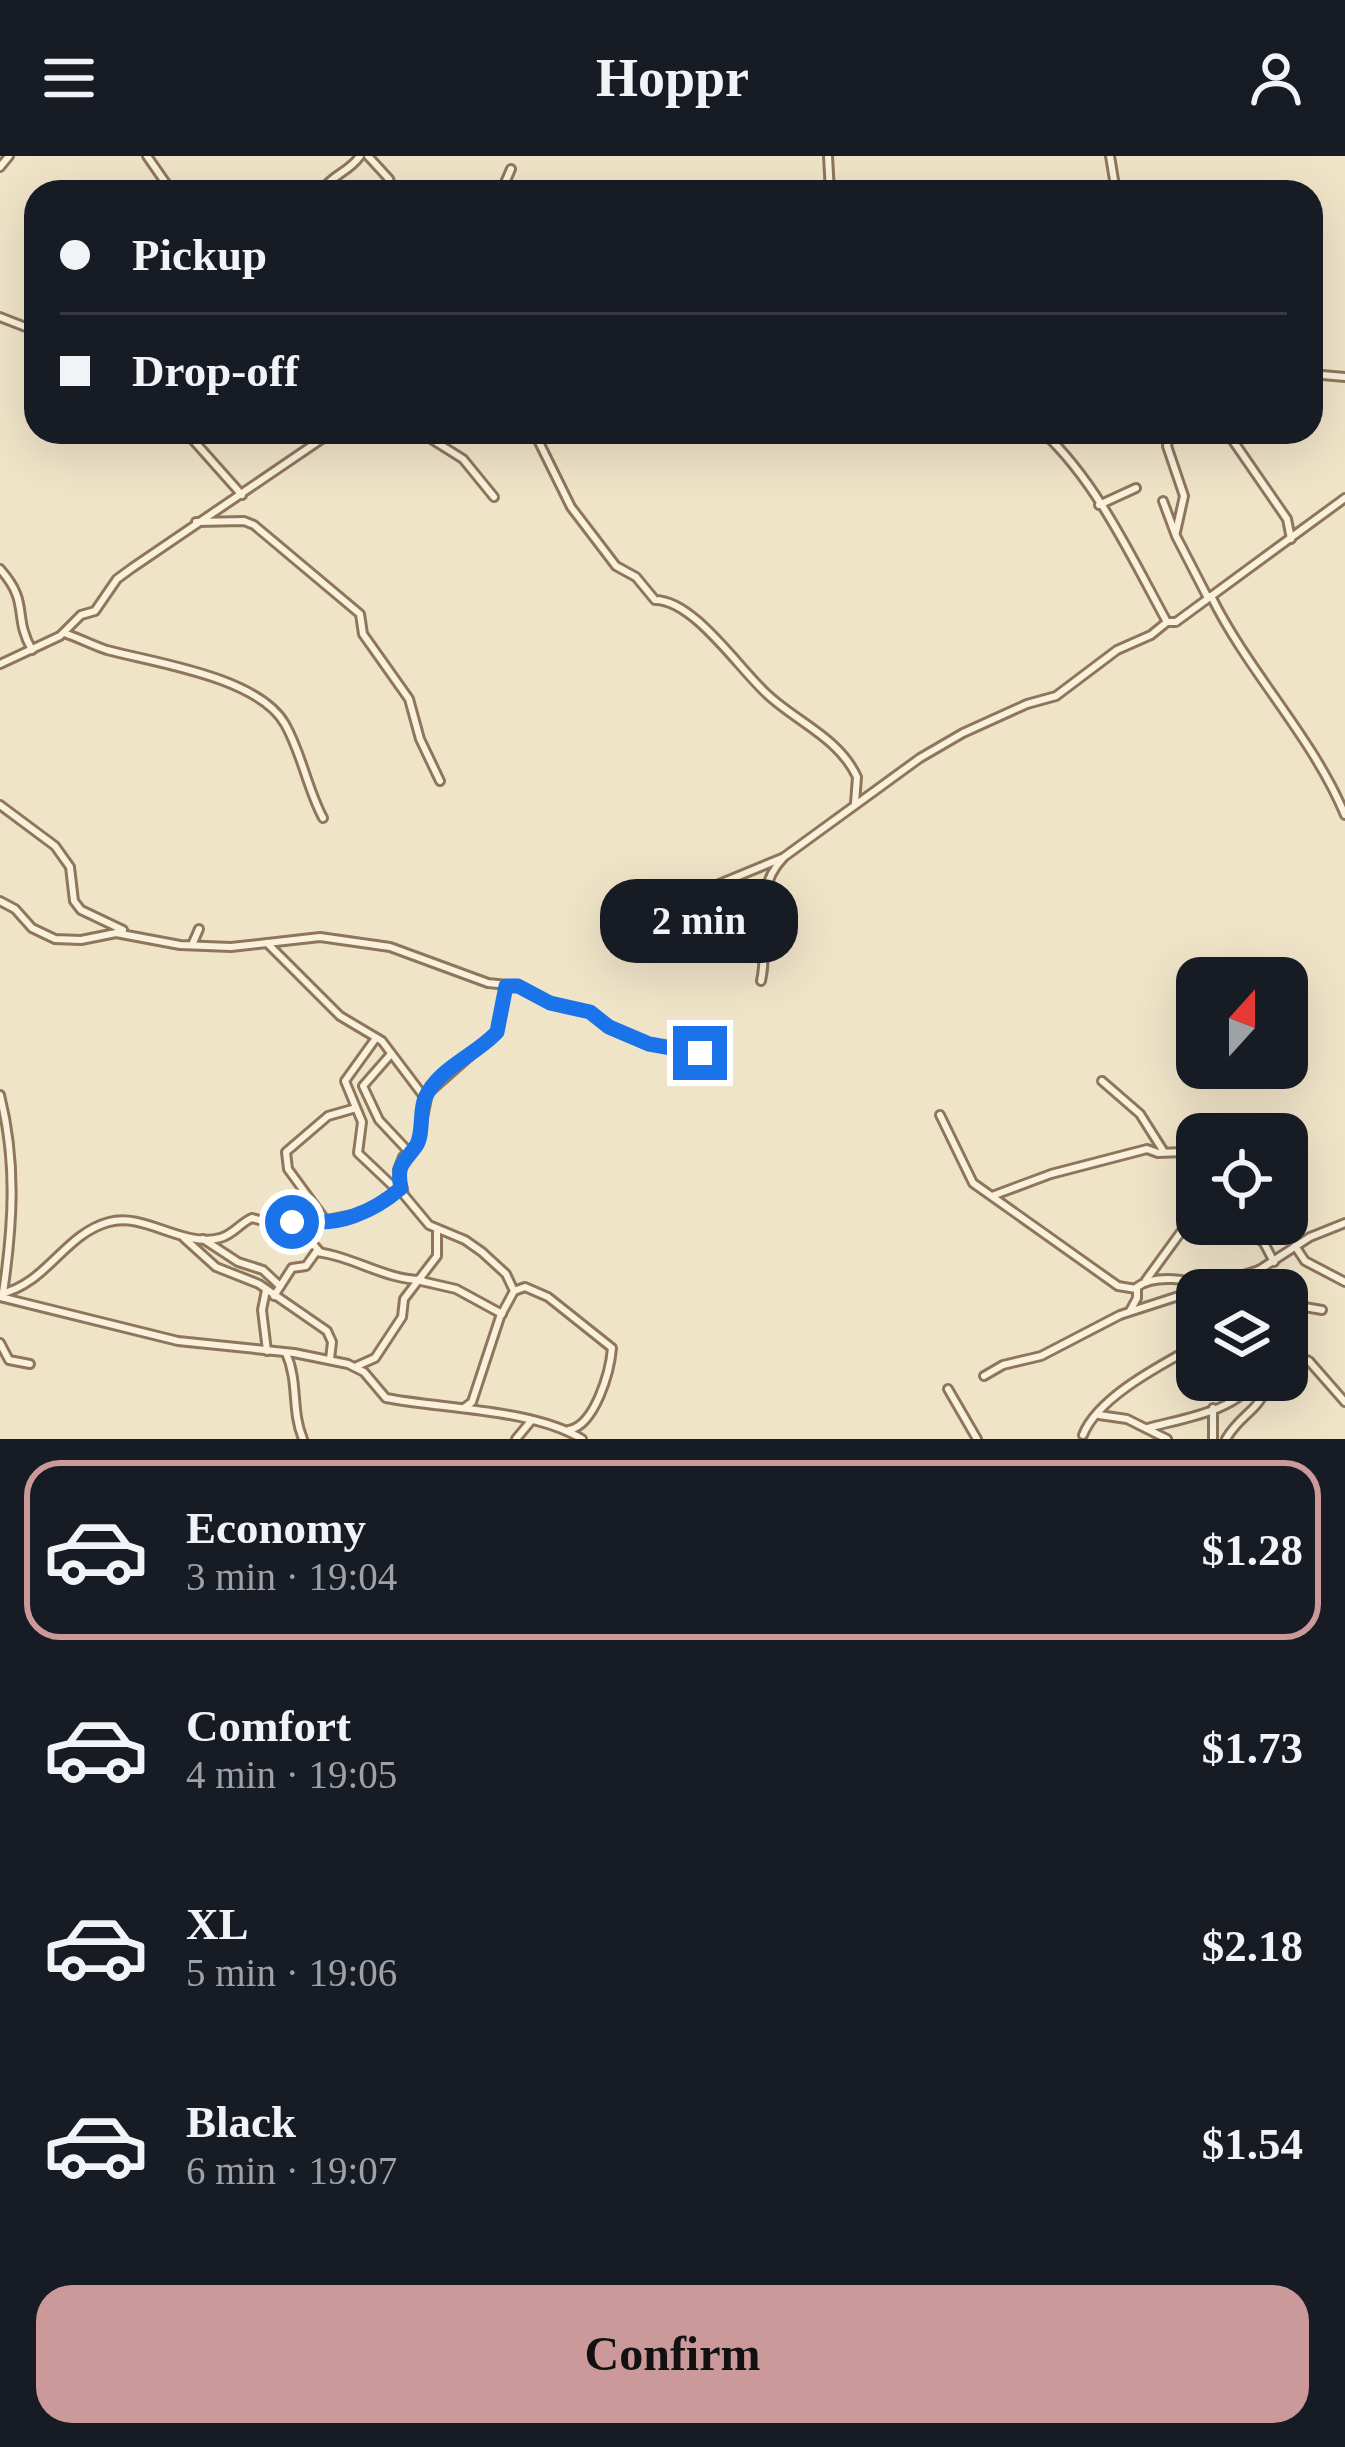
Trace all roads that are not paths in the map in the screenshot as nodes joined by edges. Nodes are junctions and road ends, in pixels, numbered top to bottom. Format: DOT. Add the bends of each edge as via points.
graph roads {
  1 [pos="9,156"];
  2 [pos="364,156"];
  3 [pos="0,167"];
  4 [pos="511,169"];
  5 [pos="328,180"];
  6 [pos="389,180"];
  7 [pos="507,180"];
  8 [pos="197,444"];
  9 [pos="315,444"];
  10 [pos="439,444"];
  11 [pos="540,444"];
  12 [pos="1055,444"];
  13 [pos="1167,444"];
  14 [pos="1235,444"];
  15 [pos="1136,488"];
  16 [pos="242,495"];
  17 [pos="494,497"];
  18 [pos="1345,498"];
  19 [pos="1163,501"];
  20 [pos="1099,505"];
  21 [pos="194,522"];
  22 [pos="1176,536"];
  23 [pos="1291,539"];
  24 [pos="0,569"];
  25 [pos="1209,597"];
  26 [pos="1167,622"];
  27 [pos="64,632"];
  28 [pos="32,650"];
  29 [pos="0,664"];
  30 [pos="440,782"];
  31 [pos="0,805"];
  32 [pos="854,806"];
  33 [pos="1345,814"];
  34 [pos="322,818"];
  35 [pos="784,857"];
  36 [pos="718,884"];
  37 [pos="0,902"];
  38 [pos="199,929"];
  39 [pos="132,934"];
  40 [pos="267,942"];
  41 [pos="192,945"];
  42 [pos="761,981"];
  43 [pos="506,986"];
  44 [pos="376,1038"];
  45 [pos="700,1053"];
  46 [pos="391,1054"];
  47 [pos="1102,1081"];
  48 [pos="0,1095"];
  49 [pos="425,1098"];
  50 [pos="356,1108"];
  51 [pos="940,1115"];
  52 [pos="409,1152"];
  53 [pos="1164,1152"];
  54 [pos="1176,1152"];
  55 [pos="399,1189"];
  56 [pos="990,1197"];
  57 [pos="326,1221"];
  58 [pos="1345,1223"];
  59 [pos="314,1224"];
  60 [pos="437,1230"];
  61 [pos="182,1236"];
  62 [pos="200,1238"];
  63 [pos="1176,1239"];
  64 [pos="1265,1245"];
  65 [pos="1295,1246"];
  66 [pos="320,1252"];
  67 [pos="1274,1262"];
  68 [pos="1261,1269"];
  69 [pos="422,1280"];
  70 [pos="1146,1280"];
  71 [pos="1176,1280"];
  72 [pos="1345,1282"];
  73 [pos="280,1286"];
  74 [pos="1136,1289"];
  75 [pos="514,1291"];
  76 [pos="270,1293"];
  77 [pos="1,1295"];
  78 [pos="1176,1297"];
  79 [pos="1308,1308"];
  80 [pos="1322,1310"];
  81 [pos="1130,1311"];
  82 [pos="502,1314"];
  83 [pos="0,1343"];
  84 [pos="267,1351"];
  85 [pos="286,1353"];
  86 [pos="330,1359"];
  87 [pos="1176,1359"];
  88 [pos="1308,1361"];
  89 [pos="30,1364"];
  90 [pos="354,1366"];
  91 [pos="985,1376"];
  92 [pos="949,1389"];
  93 [pos="1229,1401"];
  94 [pos="1261,1401"];
  95 [pos="1345,1402"];
  96 [pos="460,1408"];
  97 [pos="1214,1408"];
  98 [pos="1096,1414"];
  99 [pos="531,1421"];
  100 [pos="1148,1428"];
  101 [pos="567,1430"];
  102 [pos="1083,1435"];
  103 [pos="303,1439"];
  104 [pos="516,1439"];
  105 [pos="582,1439"];
  106 [pos="977,1439"];
  107 [pos="1167,1439"];
  108 [pos="1214,1439"];
  109 [pos="1226,1439"];
  1 -- 3 [label="street"];
  2 -- 5 [label="street"];
  2 -- 6 [label="street"];
  4 -- 7 [label="street"];
  8 -- 16 [label="street"];
  9 -- 16 [label="street"];
  10 -- 17 [label="street"];
  11 -- 32 [label="street" via="571,507 616,566 655,601 699,622 764,692 841,752 857,777"];
  12 -- 20 [label="street"];
  13 -- 22 [label="street" via="1184,496"];
  14 -- 23 [label="street" via="1288,519"];
  15 -- 20 [label="street"];
  16 -- 21 [label="street"];
  18 -- 23 [label="street"];
  19 -- 22 [label="street"];
  20 -- 26 [label="street"];
  21 -- 27 [label="street" via="117,579 98,607"];
  21 -- 30 [label="street" via="254,525 360,614 363,634 410,699"];
  22 -- 25 [label="street"];
  23 -- 25 [label="street"];
  24 -- 28 [label="street" via="21,599 20,623"];
  25 -- 26 [label="street"];
  25 -- 33 [label="street" via="1328,775"];
  26 -- 32 [label="street" via="1056,696 963,733"];
  27 -- 28 [label="street"];
  27 -- 34 [label="street" via="219,680 265,704 286,725"];
  28 -- 29 [label="street"];
  31 -- 39 [label="street" via="55,846 81,910"];
  32 -- 35 [label="street"];
  35 -- 36 [label="street"];
  35 -- 42 [label="street" via="762,895"];
  37 -- 39 [label="street" via="55,939"];
  38 -- 41 [label="street"];
  39 -- 41 [label="street"];
  40 -- 41 [label="street"];
  40 -- 43 [label="street" via="364,942"];
  40 -- 44 [label="street" via="340,1016"];
  43 -- 45 [label="street" via="590,1012 649,1044"];
  43 -- 49 [label="street" via="497,1032"];
  44 -- 46 [label="street"];
  44 -- 50 [label="street" via="346,1077"];
  46 -- 49 [label="street"];
  46 -- 52 [label="street" via="363,1086 383,1126"];
  47 -- 53 [label="street" via="1140,1114"];
  48 -- 77 [label="street" via="14,1173"];
  49 -- 52 [label="street" via="418,1143"];
  50 -- 55 [label="street" via="363,1124 358,1153"];
  50 -- 57 [label="street" via="328,1116 286,1152 288,1169"];
  51 -- 56 [label="street" via="967,1176"];
  52 -- 55 [label="street"];
  53 -- 54 [label="street"];
  53 -- 56 [label="street" via="1051,1174"];
  55 -- 57 [label="street" via="364,1213"];
  55 -- 60 [label="street"];
  56 -- 74 [label="street" via="1118,1286"];
  57 -- 59 [label="street"];
  58 -- 65 [label="street"];
  59 -- 62 [label="street" via="256,1217 225,1237"];
  59 -- 66 [label="street" via="304,1234"];
  60 -- 69 [label="street" via="439,1252"];
  60 -- 75 [label="street" via="482,1252"];
  61 -- 62 [label="street"];
  61 -- 76 [label="street" via="222,1271"];
  61 -- 77 [label="street" via="110,1222 76,1239 39,1277"];
  62 -- 73 [label="street"];
  63 -- 70 [label="street"];
  64 -- 67 [label="street"];
  65 -- 67 [label="street"];
  65 -- 72 [label="street" via="1305,1261"];
  66 -- 69 [label="street"];
  66 -- 73 [label="street"];
  67 -- 68 [label="street"];
  69 -- 82 [label="street"];
  69 -- 90 [label="street" via="378,1355"];
  70 -- 71 [label="street"];
  70 -- 74 [label="street"];
  73 -- 76 [label="street"];
  74 -- 81 [label="street"];
  75 -- 82 [label="street"];
  75 -- 101 [label="street" via="526,1287 548,1297 612,1348 588,1418"];
  76 -- 84 [label="street" via="262,1301"];
  76 -- 86 [label="street" via="327,1331"];
  77 -- 84 [label="street" via="178,1341"];
  78 -- 81 [label="street"];
  79 -- 80 [label="street"];
  81 -- 91 [label="street"];
  82 -- 96 [label="street" via="472,1402"];
  83 -- 89 [label="street" via="9,1360"];
  84 -- 85 [label="street"];
  85 -- 86 [label="street"];
  85 -- 103 [label="street"];
  86 -- 90 [label="street"];
  87 -- 98 [label="street"];
  88 -- 95 [label="street"];
  90 -- 96 [label="street" via="386,1398"];
  92 -- 106 [label="street"];
  93 -- 97 [label="street"];
  94 -- 109 [label="street"];
  96 -- 99 [label="street"];
  97 -- 100 [label="street"];
  97 -- 108 [label="street"];
  98 -- 100 [label="street"];
  98 -- 102 [label="street"];
  99 -- 101 [label="street"];
  99 -- 104 [label="street"];
  100 -- 107 [label="street"];
  101 -- 105 [label="street"];
}
